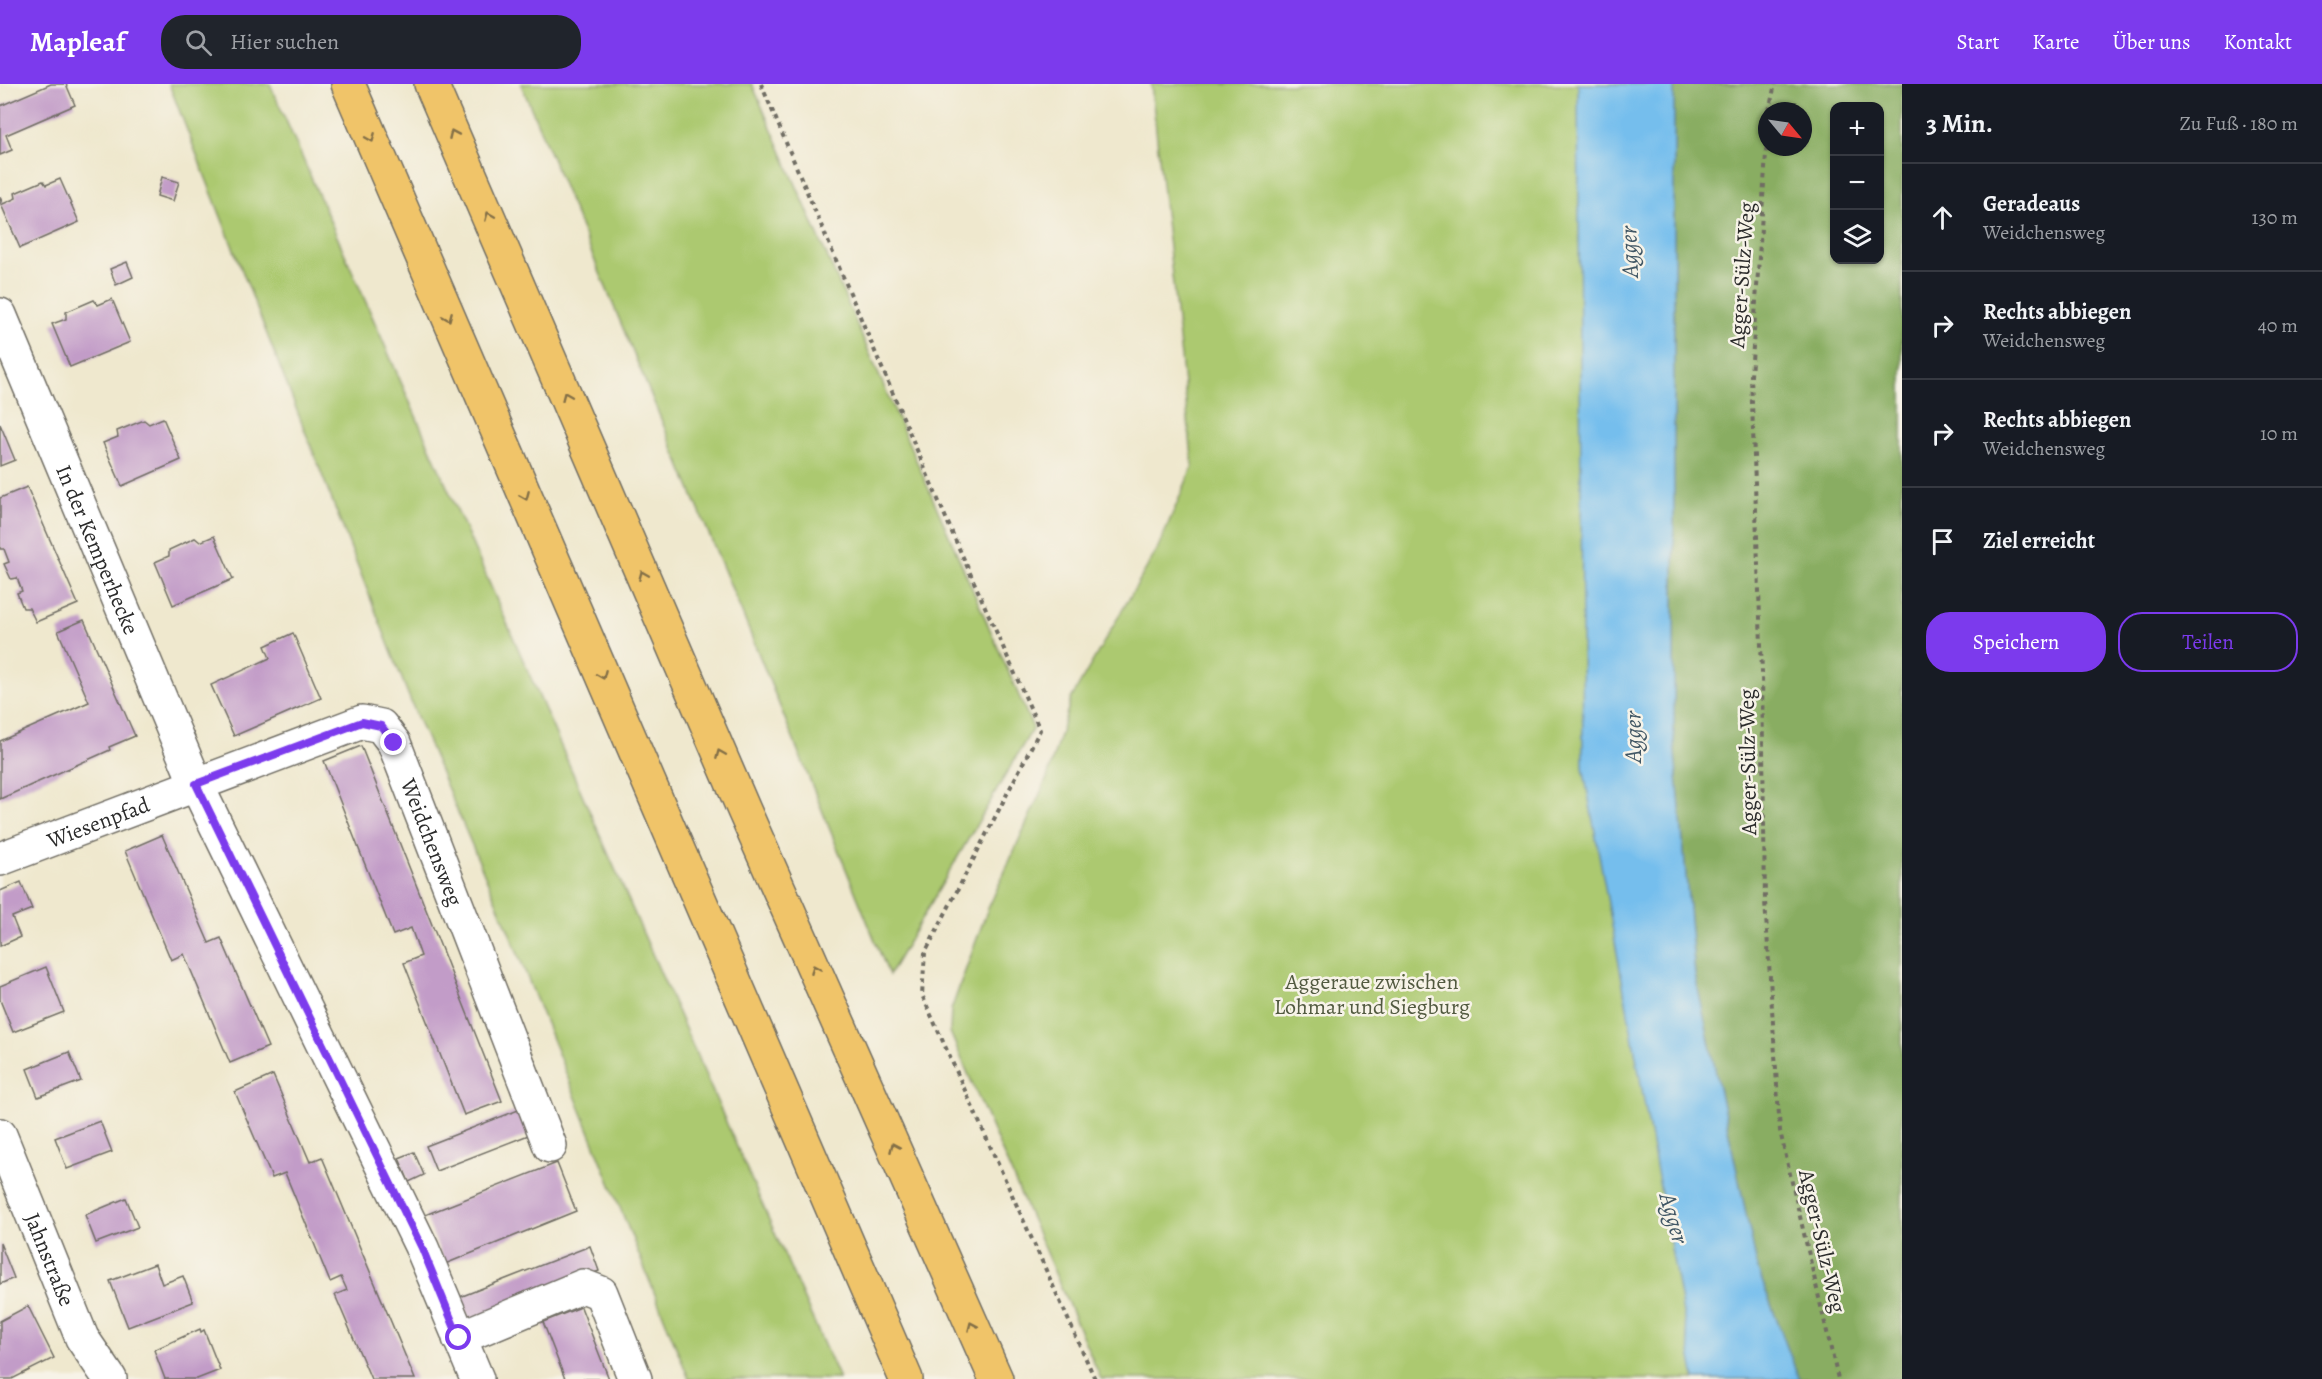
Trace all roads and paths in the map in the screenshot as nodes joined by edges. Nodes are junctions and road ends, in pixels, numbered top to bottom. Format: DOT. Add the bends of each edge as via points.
graph roads {
  1 [pos="348,84"];
  2 [pos="431,84"];
  3 [pos="761,84"];
  4 [pos="1774,84"];
  5 [pos="1771,102"];
  6 [pos="1766,156"];
  7 [pos="0,315"];
  8 [pos="196,784"];
  9 [pos="0,859"];
  10 [pos="0,1135"];
  11 [pos="550,1146"];
  12 [pos="459,1338"];
  13 [pos="110,1379"];
  14 [pos="477,1379"];
  15 [pos="635,1379"];
  16 [pos="906,1379"];
  17 [pos="996,1379"];
  18 [pos="1095,1379"];
  19 [pos="1838,1379"];
  1 -- 16 [label="highway, one-way"];
  17 -- 2 [label="highway, one-way" via="743,808"];
  3 -- 18 [label="path" via="1040,730 925,953 922,995"];
  4 -- 5 [label="path"];
  6 -- 19 [label="path, Agger-Sülz-Weg" via="1751,376 1762,672 1765,901 1780,1131"];
  7 -- 8 [label="street, In der Kemperhecke"];
  8 -- 9 [label="street, Wiesenpfad"];
  8 -- 11 [label="street, Weidchensweg" via="362,722 381,726 394,743"];
  8 -- 12 [label="street" via="422,1248"];
  10 -- 13 [label="street, Jahnstraße" via="82,1338"];
  12 -- 14 [label="street"];
  12 -- 15 [label="street" via="583,1286 601,1293"];
}
